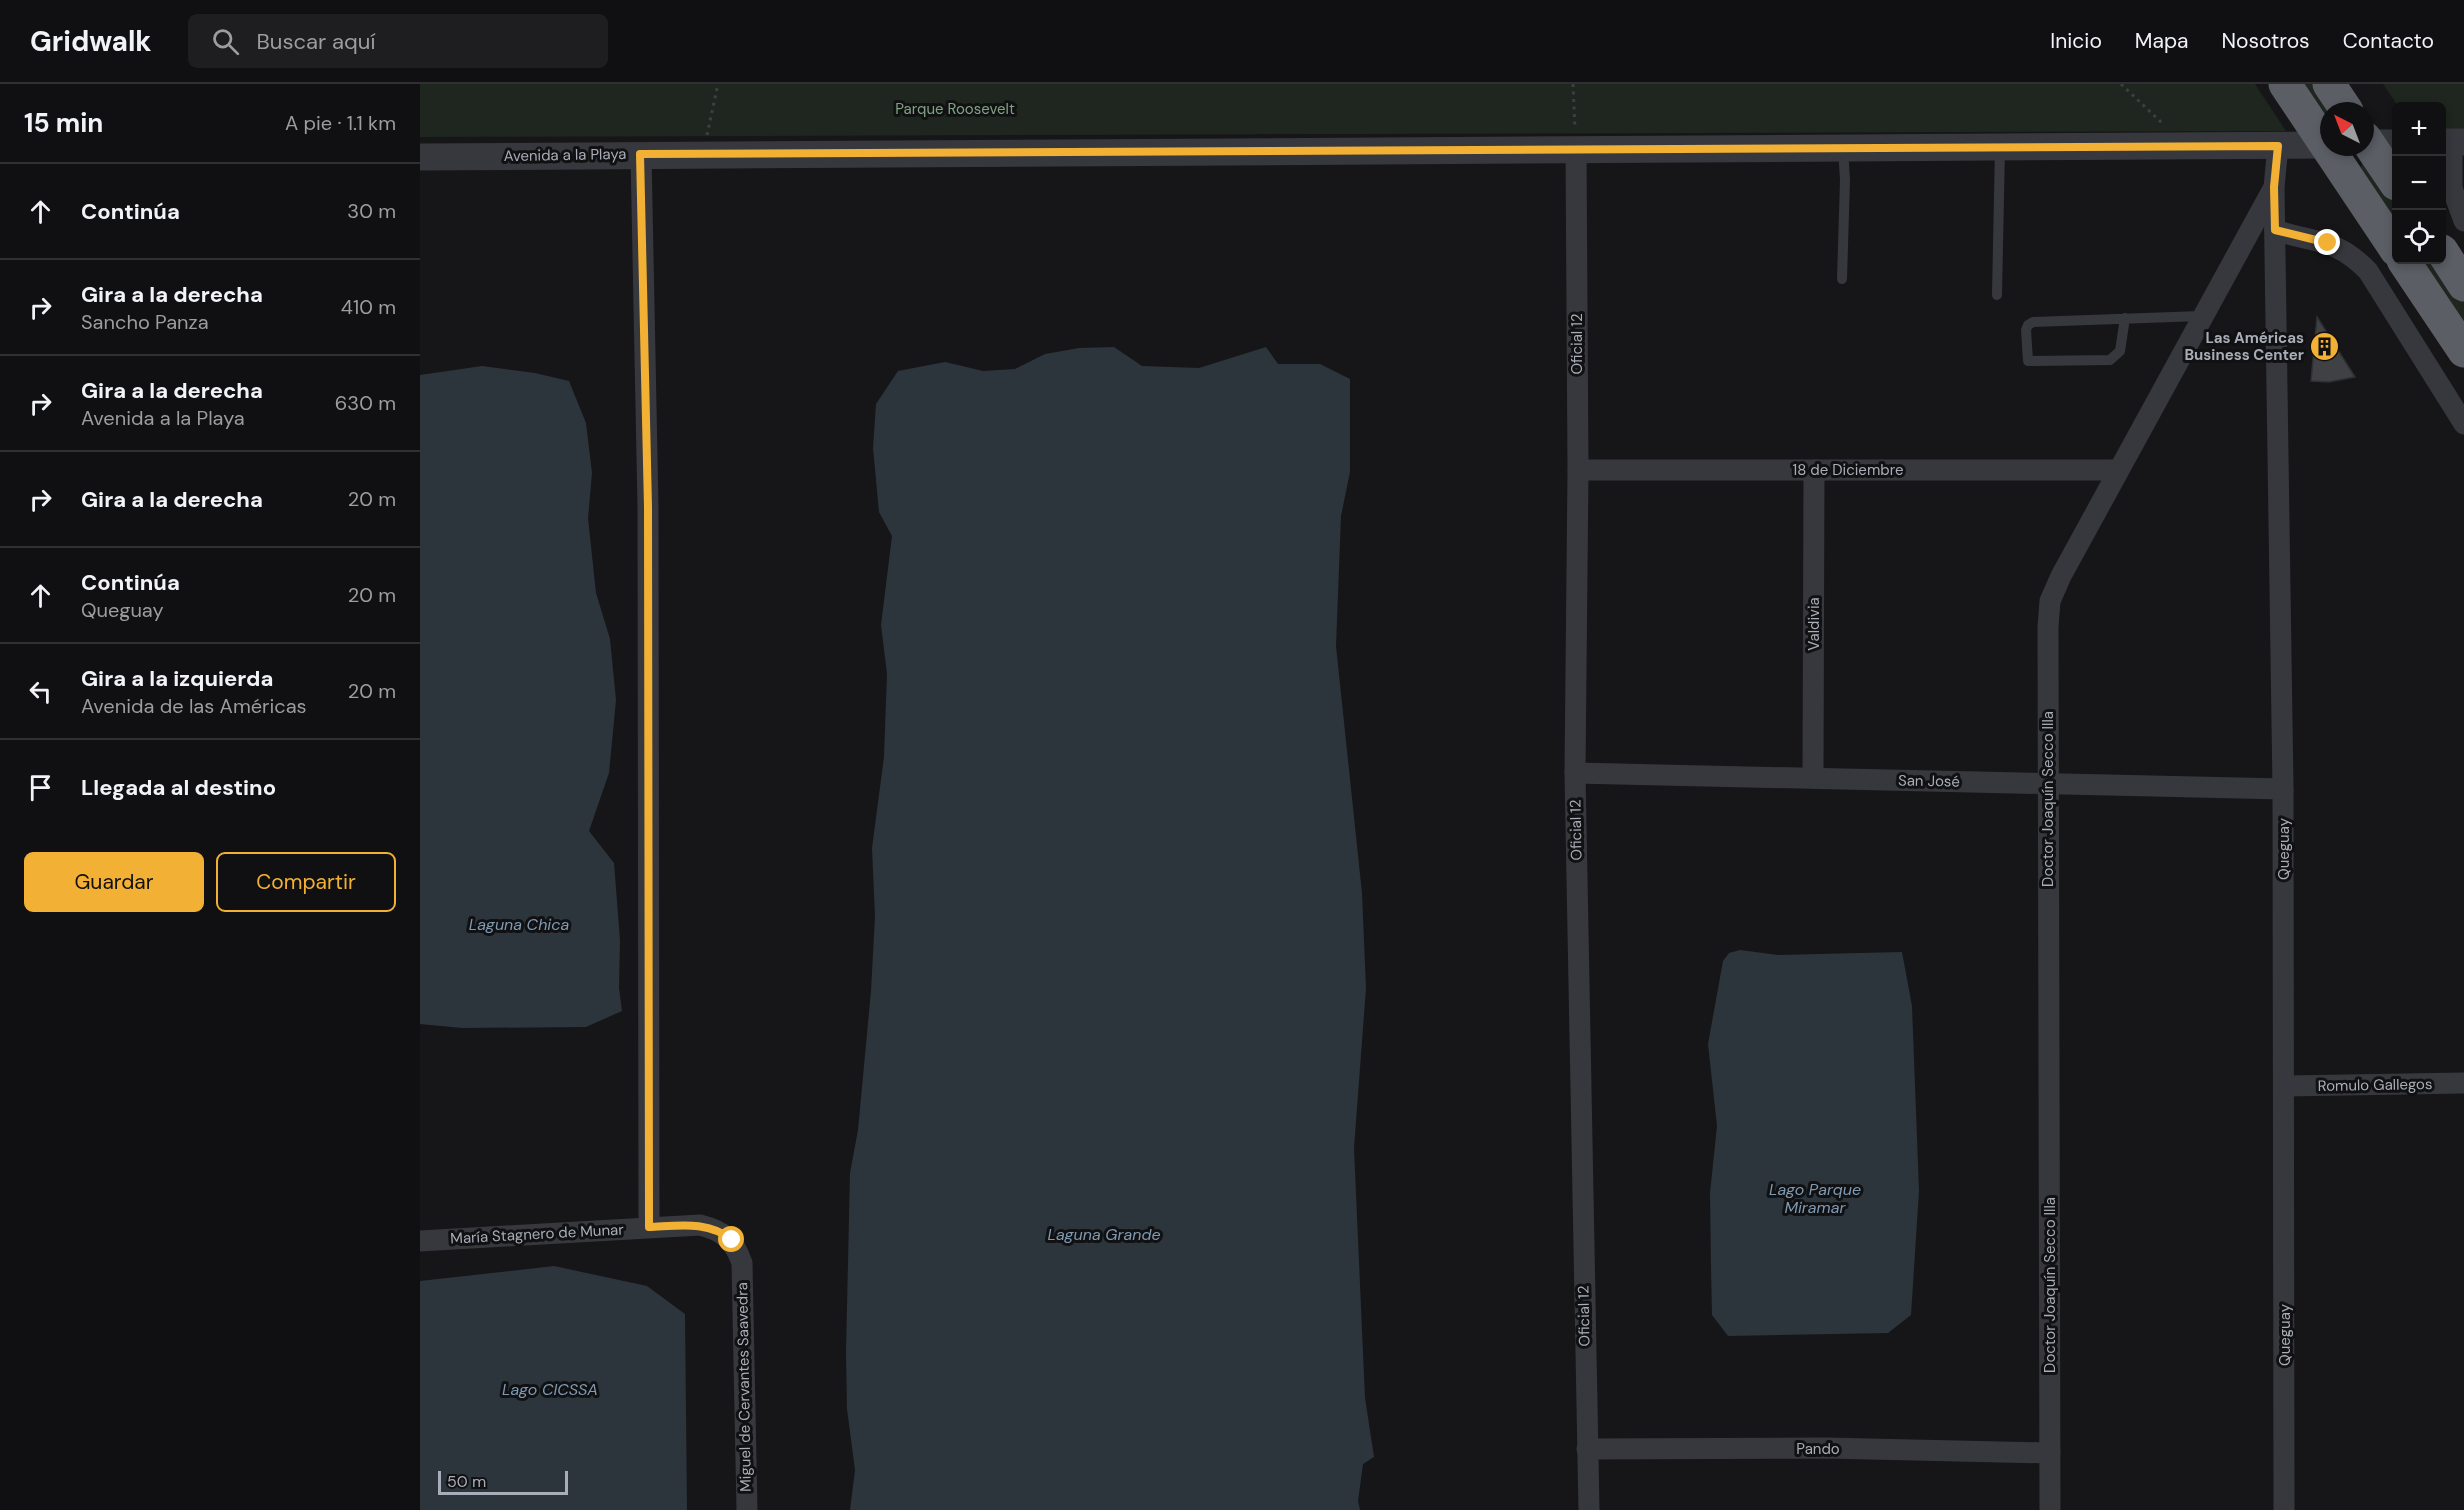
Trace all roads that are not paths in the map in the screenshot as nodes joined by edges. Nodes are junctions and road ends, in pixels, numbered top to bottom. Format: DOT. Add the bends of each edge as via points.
graph roads {
  1 [pos="2284,84"];
  2 [pos="2329,84"];
  3 [pos="2341,102"];
  4 [pos="2320,134"];
  5 [pos="2374,142"];
  6 [pos="2452,142"];
  7 [pos="2320,145"];
  8 [pos="2278,146"];
  9 [pos="1843,148"];
  10 [pos="2000,148"];
  11 [pos="1576,149"];
  12 [pos="640,154"];
  13 [pos="2335,156"];
  14 [pos="420,158"];
  15 [pos="2392,175"];
  16 [pos="2274,187"];
  17 [pos="2464,221"];
  18 [pos="2275,230"];
  19 [pos="2392,242"];
  20 [pos="2446,257"];
  21 [pos="2406,264"];
  22 [pos="1842,279"];
  23 [pos="2464,285"];
  24 [pos="1997,295"];
  25 [pos="2201,316"];
  26 [pos="2125,318"];
  27 [pos="2464,351"];
  28 [pos="2464,424"];
  29 [pos="1578,470"];
  30 [pos="1814,470"];
  31 [pos="2117,470"];
  32 [pos="1575,773"];
  33 [pos="1814,778"];
  34 [pos="2048,784"];
  35 [pos="2283,789"];
  36 [pos="2464,1083"];
  37 [pos="2285,1086"];
  38 [pos="649,1227"];
  39 [pos="724,1233"];
  40 [pos="420,1241"];
  41 [pos="1587,1449"];
  42 [pos="2050,1453"];
  43 [pos="747,1510"];
  44 [pos="1589,1510"];
  45 [pos="2050,1510"];
  46 [pos="2284,1510"];
  1 -- 4 [label="highway"];
  2 -- 3 [label="highway"];
  5 -- 15 [label="highway"];
  6 -- 17 [label="street" via="2452,188"];
  7 -- 8 [label="street, Avenida a la Playa"];
  8 -- 10 [label="street, Avenida a la Playa"];
  8 -- 16 [label="street, Doctor Joaquín Secco Illa"];
  9 -- 10 [label="street, Avenida a la Playa"];
  9 -- 11 [label="street, Avenida a la Playa"];
  9 -- 22 [label="lane"];
  10 -- 24 [label="lane"];
  11 -- 12 [label="street, Avenida a la Playa"];
  11 -- 29 [label="street, Oficial 12"];
  12 -- 14 [label="street, Avenida a la Playa"];
  12 -- 38 [label="street" via="648,507"];
  13 -- 19 [label="highway"];
  16 -- 18 [label="street, Queguay"];
  16 -- 25 [label="street, Doctor Joaquín Secco Illa"];
  18 -- 28 [label="street" via="2350,252 2368,271"];
  18 -- 35 [label="street, Queguay"];
  20 -- 23 [label="highway"];
  21 -- 27 [label="highway"];
  25 -- 26 [label="lane"];
  25 -- 31 [label="street, Doctor Joaquín Secco Illa"];
  26 -- 26 [label="lane" via="2033,322 2026,330 2028,361 2110,360 2120,351"];
  29 -- 30 [label="street, 18 de Diciembre"];
  29 -- 32 [label="street, Oficial 12"];
  30 -- 31 [label="street, 18 de Diciembre"];
  30 -- 33 [label="street, Valdivia"];
  31 -- 34 [label="street, Doctor Joaquín Secco Illa" via="2050,601"];
  32 -- 33 [label="street, San José"];
  32 -- 41 [label="street, Oficial 12"];
  33 -- 34 [label="street, San José"];
  34 -- 35 [label="street, San José"];
  34 -- 42 [label="street, Doctor Joaquín Secco Illa"];
  35 -- 37 [label="street, Queguay"];
  36 -- 37 [label="street, Romulo Gallegos"];
  37 -- 46 [label="street, Queguay"];
  38 -- 39 [label="street, María Stagnero de Munar" via="700,1225"];
  38 -- 40 [label="street, María Stagnero de Munar"];
  39 -- 43 [label="street, Miguel de Cervantes Saavedra" via="742,1263"];
  41 -- 42 [label="street, Pando" via="1827,1448"];
  41 -- 44 [label="street, Oficial 12"];
  42 -- 45 [label="street, Doctor Joaquín Secco Illa"];
}
